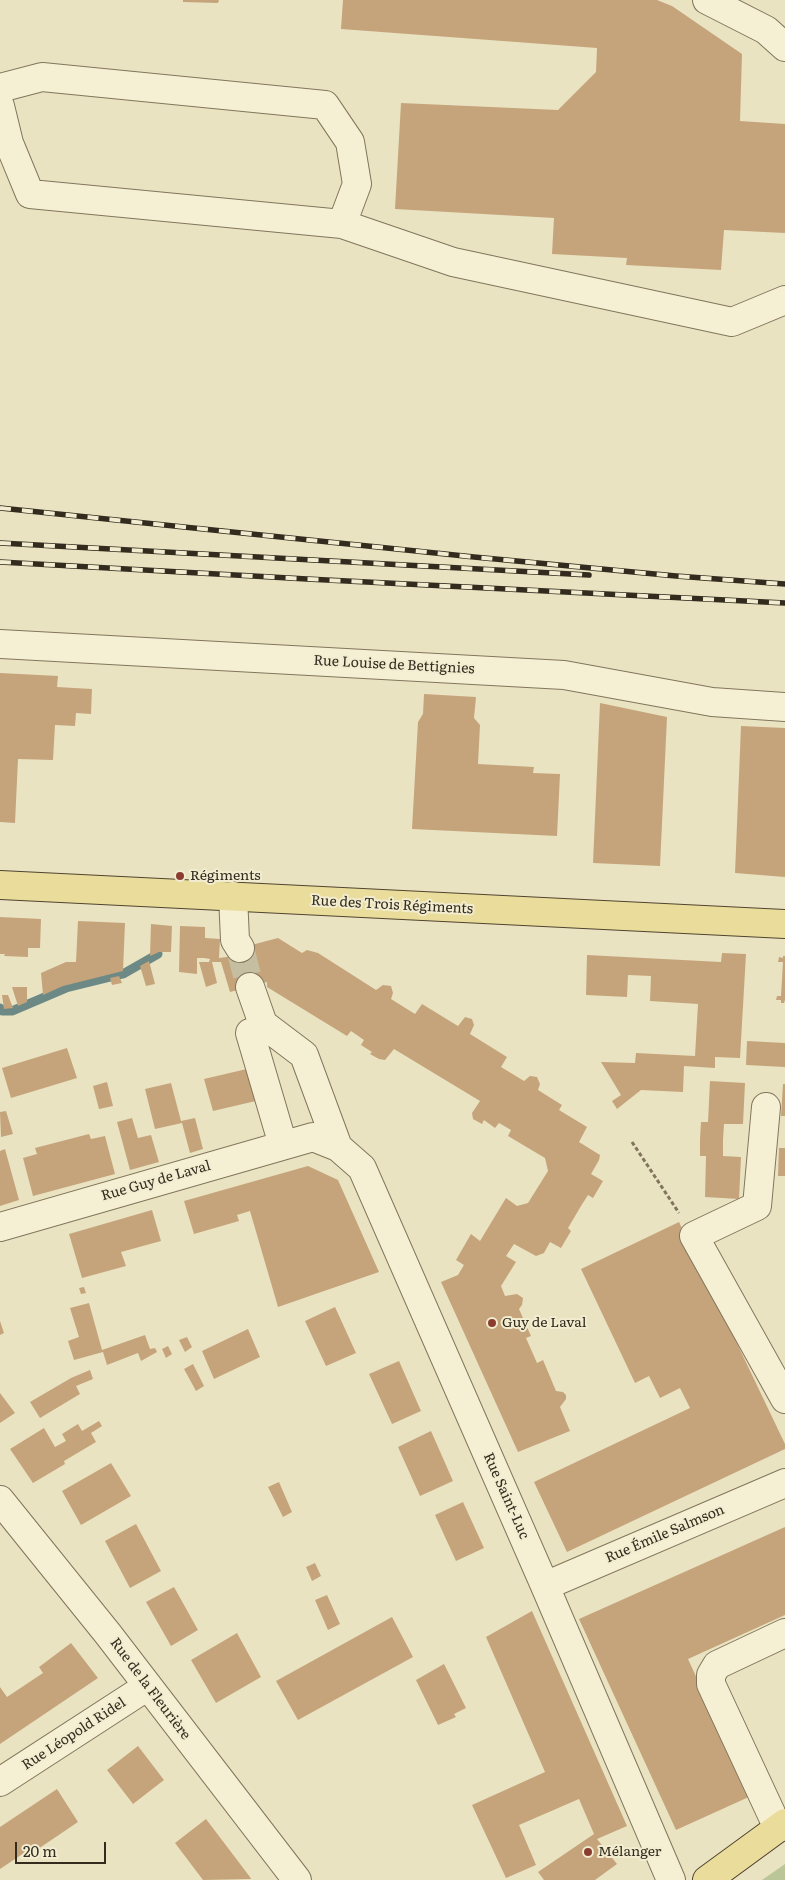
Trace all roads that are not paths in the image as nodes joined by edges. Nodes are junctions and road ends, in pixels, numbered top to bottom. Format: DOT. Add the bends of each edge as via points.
graph roads {
  1 [pos="707,0"];
  2 [pos="785,47"];
  3 [pos="0,88"];
  4 [pos="0,106"];
  5 [pos="342,224"];
  6 [pos="785,300"];
  7 [pos="0,644"];
  8 [pos="785,707"];
  9 [pos="0,885"];
  10 [pos="233,896"];
  11 [pos="785,924"];
  12 [pos="240,948"];
  13 [pos="250,987"];
  14 [pos="250,1033"];
  15 [pos="766,1107"];
  16 [pos="313,1136"];
  17 [pos="283,1145"];
  18 [pos="338,1147"];
  19 [pos="0,1227"];
  20 [pos="785,1399"];
  21 [pos="785,1483"];
  22 [pos="0,1500"];
  23 [pos="545,1586"];
  24 [pos="785,1633"];
  25 [pos="148,1686"];
  26 [pos="0,1782"];
  27 [pos="781,1826"];
  28 [pos="297,1880"];
  29 [pos="671,1880"];
  30 [pos="707,1880"];
  1 -- 2 [label="street" via="766,30"];
  3 -- 5 [label="street" via="42,76 325,105 350,142 357,184"];
  4 -- 5 [label="street" via="9,144 30,194"];
  5 -- 6 [label="street" via="453,262 732,322"];
  7 -- 8 [label="street, Rue Louise de Bettignies" via="564,675 712,702"];
  9 -- 10 [label="main road, Rue des Trois Régiments"];
  10 -- 11 [label="main road, Rue des Trois Régiments"];
  10 -- 12 [label="street" via="235,940"];
  13 -- 18 [label="street" via="263,1024 304,1055"];
  14 -- 17 [label="street"];
  15 -- 20 [label="street" via="758,1206 694,1236"];
  16 -- 17 [label="street, Rue Guy de Laval"];
  16 -- 18 [label="street, Rue Saint-Luc"];
  17 -- 19 [label="street, Rue Guy de Laval"];
  18 -- 23 [label="street, Rue Saint-Luc" via="362,1168"];
  21 -- 23 [label="street, Rue Émile Salmson"];
  22 -- 25 [label="street, Rue de la Fleurière"];
  23 -- 29 [label="street, Rue Saint-Luc"];
  24 -- 27 [label="street" via="717,1665 711,1675 711,1684"];
  25 -- 26 [label="street, Rue Léopold Ridel"];
  25 -- 28 [label="street, Rue de la Fleurière"];
  27 -- 30 [label="main road"];
}
